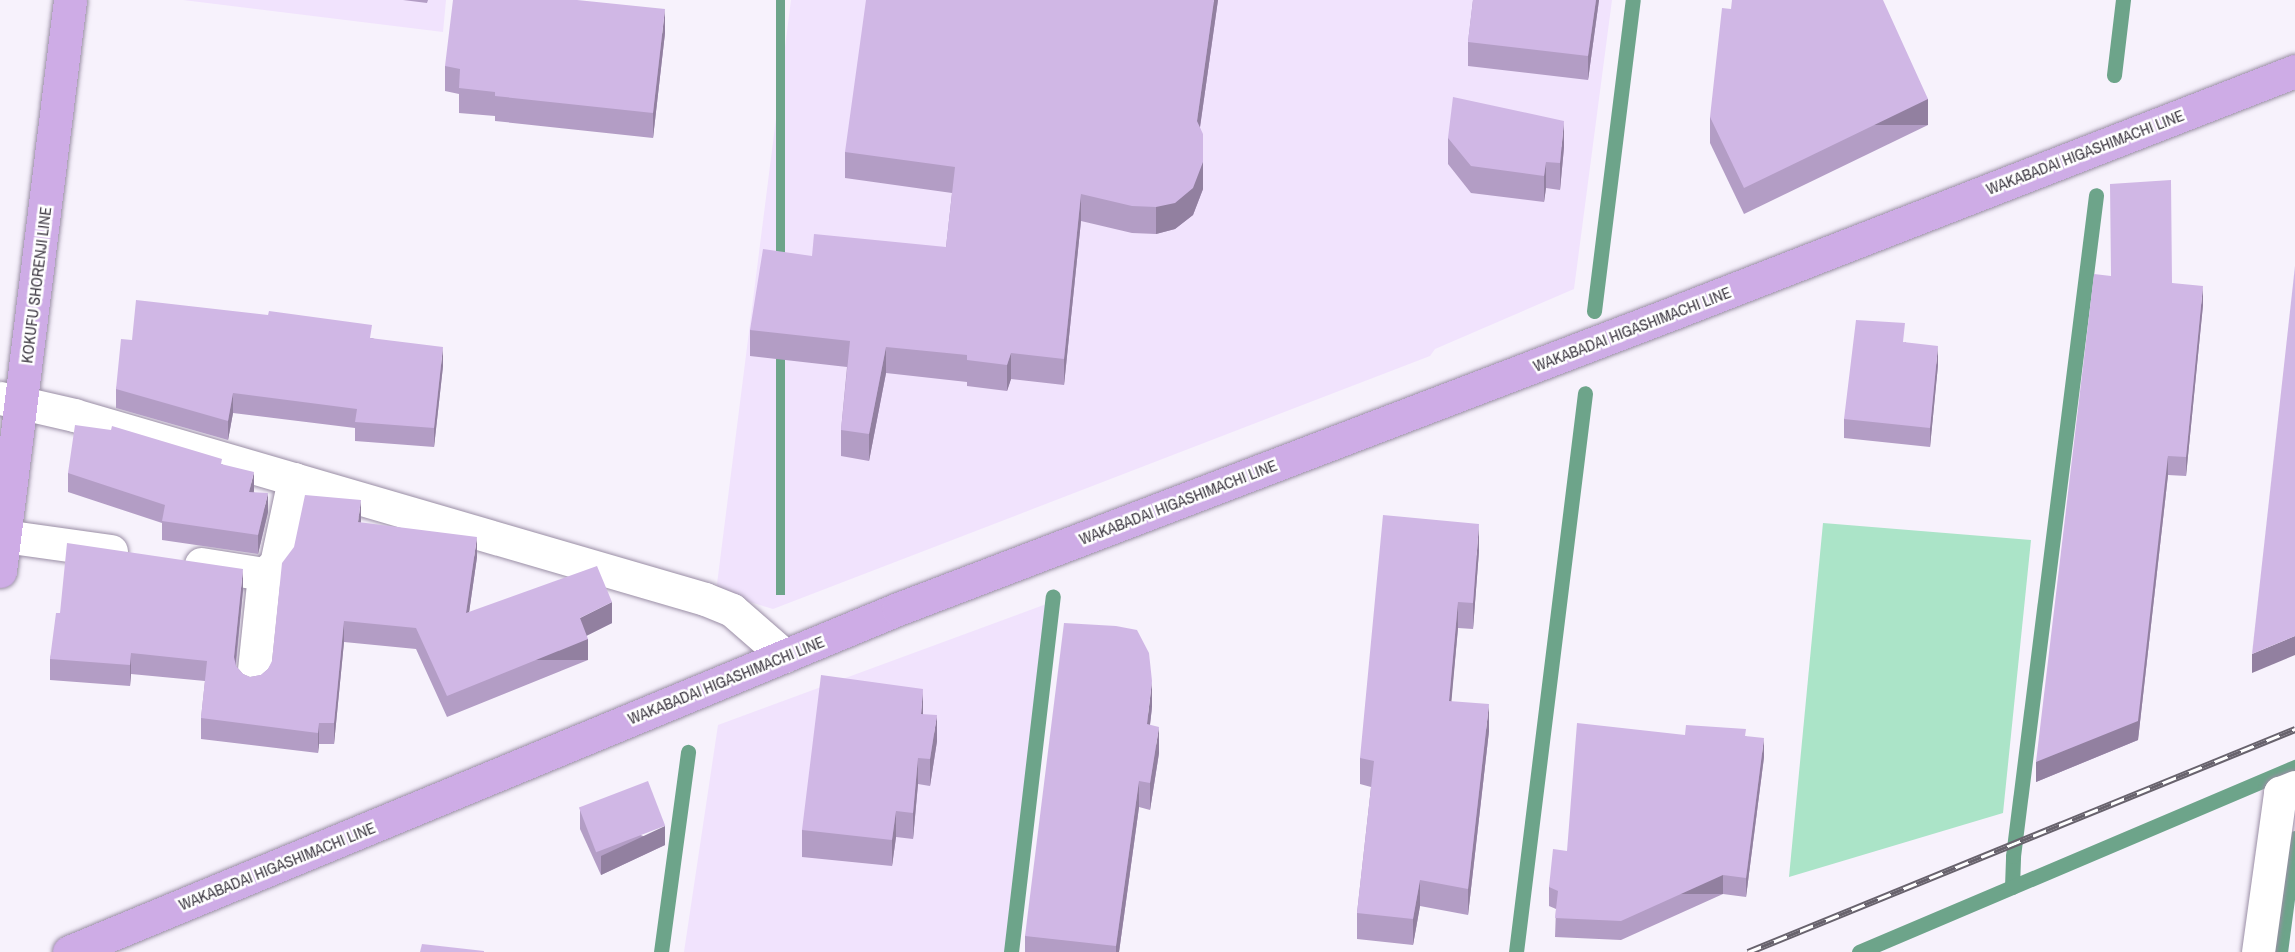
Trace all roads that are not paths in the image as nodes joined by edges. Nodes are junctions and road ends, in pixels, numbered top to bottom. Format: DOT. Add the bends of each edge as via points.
graph roads {
  1 [pos="70,0"];
  2 [pos="2295,71"];
  3 [pos="10,401"];
  4 [pos="294,479"];
  5 [pos="4,537"];
  6 [pos="137,555"];
  7 [pos="171,560"];
  8 [pos="0,571"];
  9 [pos="264,574"];
  10 [pos="784,656"];
  11 [pos="253,679"];
  12 [pos="2295,787"];
  13 [pos="69,952"];
  14 [pos="2258,952"];
  1 -- 3 [label="main road, KOKUFU SHORENJI LINE"];
  2 -- 10 [label="main road, WAKABADAI HIGASHIMACHI LINE" via="909,604"];
  3 -- 4 [label="street" via="74,415"];
  3 -- 5 [label="main road, KOKUFU SHORENJI LINE"];
  4 -- 9 [label="street" via="276,564"];
  4 -- 10 [label="street" via="705,599 732,610"];
  5 -- 6 [label="street"];
  5 -- 8 [label="main road, KOKUFU SHORENJI LINE"];
  7 -- 9 [label="street"];
  9 -- 11 [label="street"];
  10 -- 13 [label="main road, WAKABADAI HIGASHIMACHI LINE"];
  12 -- 14 [label="street" via="2280,793"];
}
